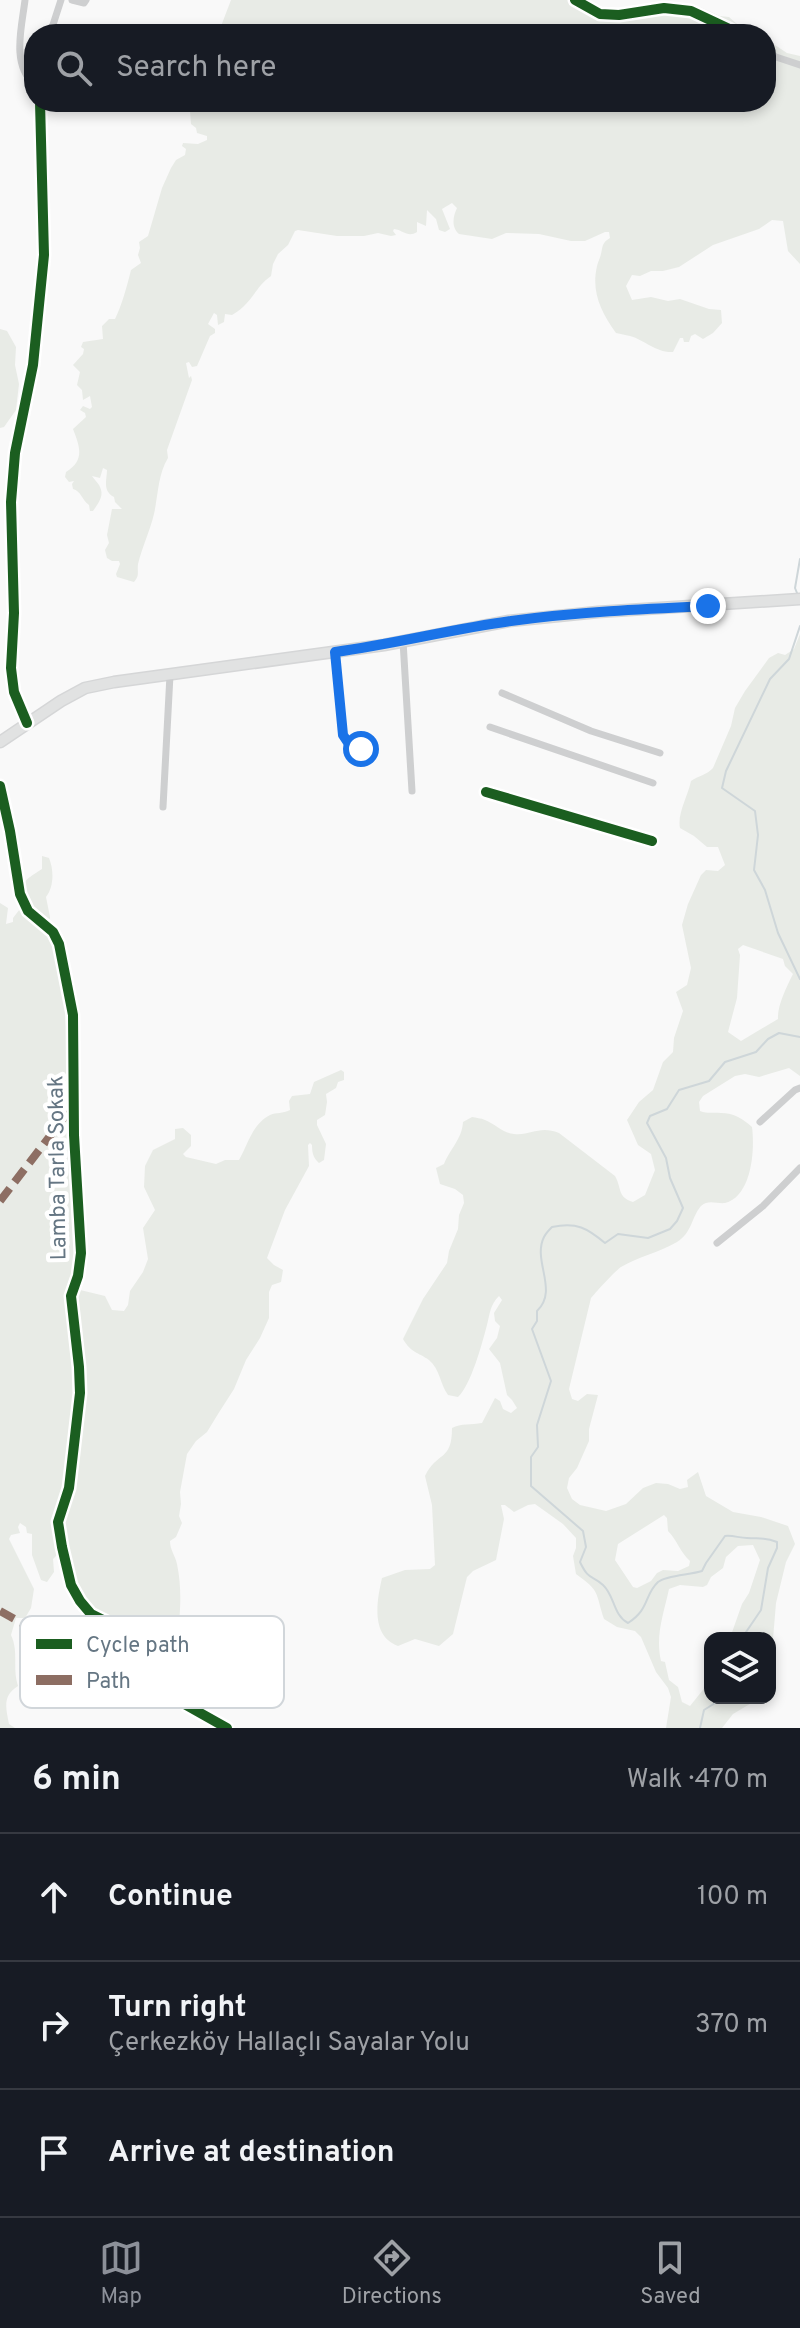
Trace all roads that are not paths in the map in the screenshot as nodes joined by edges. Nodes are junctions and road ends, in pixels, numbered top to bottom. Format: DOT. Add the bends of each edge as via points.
graph roads {
  1 [pos="25,0"];
  2 [pos="61,0"];
  3 [pos="72,0"];
  4 [pos="86,0"];
  5 [pos="575,0"];
  6 [pos="53,24"];
  7 [pos="719,24"];
  8 [pos="776,57"];
  9 [pos="24,65"];
  10 [pos="800,65"];
  11 [pos="40,112"];
  12 [pos="800,599"];
  13 [pos="403,641"];
  14 [pos="335,652"];
  15 [pos="170,675"];
  16 [pos="502,693"];
  17 [pos="27,723"];
  18 [pos="490,727"];
  19 [pos="0,742"];
  20 [pos="361,749"];
  21 [pos="660,753"];
  22 [pos="653,783"];
  23 [pos="0,786"];
  24 [pos="412,791"];
  25 [pos="486,792"];
  26 [pos="163,807"];
  27 [pos="652,841"];
  28 [pos="800,1088"];
  29 [pos="760,1122"];
  30 [pos="800,1168"];
  31 [pos="717,1243"];
  32 [pos="95,1616"];
  33 [pos="191,1708"];
  34 [pos="227,1728"];
  1 -- 9 [label="street" via="19,48"];
  2 -- 6 [label="street"];
  3 -- 4 [label="street"];
  5 -- 7 [label="street" via="600,14 664,8 691,11"];
  8 -- 10 [label="street"];
  11 -- 17 [label="street" via="44,255 11,502 11,668"];
  12 -- 13 [label="main road" via="509,621"];
  13 -- 14 [label="main road"];
  13 -- 24 [label="street"];
  14 -- 15 [label="main road"];
  14 -- 20 [label="street" via="343,735"];
  15 -- 17 [label="main road" via="85,688"];
  15 -- 26 [label="street"];
  16 -- 21 [label="street"];
  17 -- 19 [label="main road"];
  18 -- 22 [label="street"];
  23 -- 32 [label="street, Lamba Tarla Sokak" via="20,894 28,911 59,944 73,1015 81,1253 71,1296 80,1393 69,1488 58,1522 71,1585"];
  25 -- 27 [label="street"];
  28 -- 29 [label="street"];
  30 -- 31 [label="street"];
  33 -- 34 [label="street, Lamba Tarla Sokak"];
}
